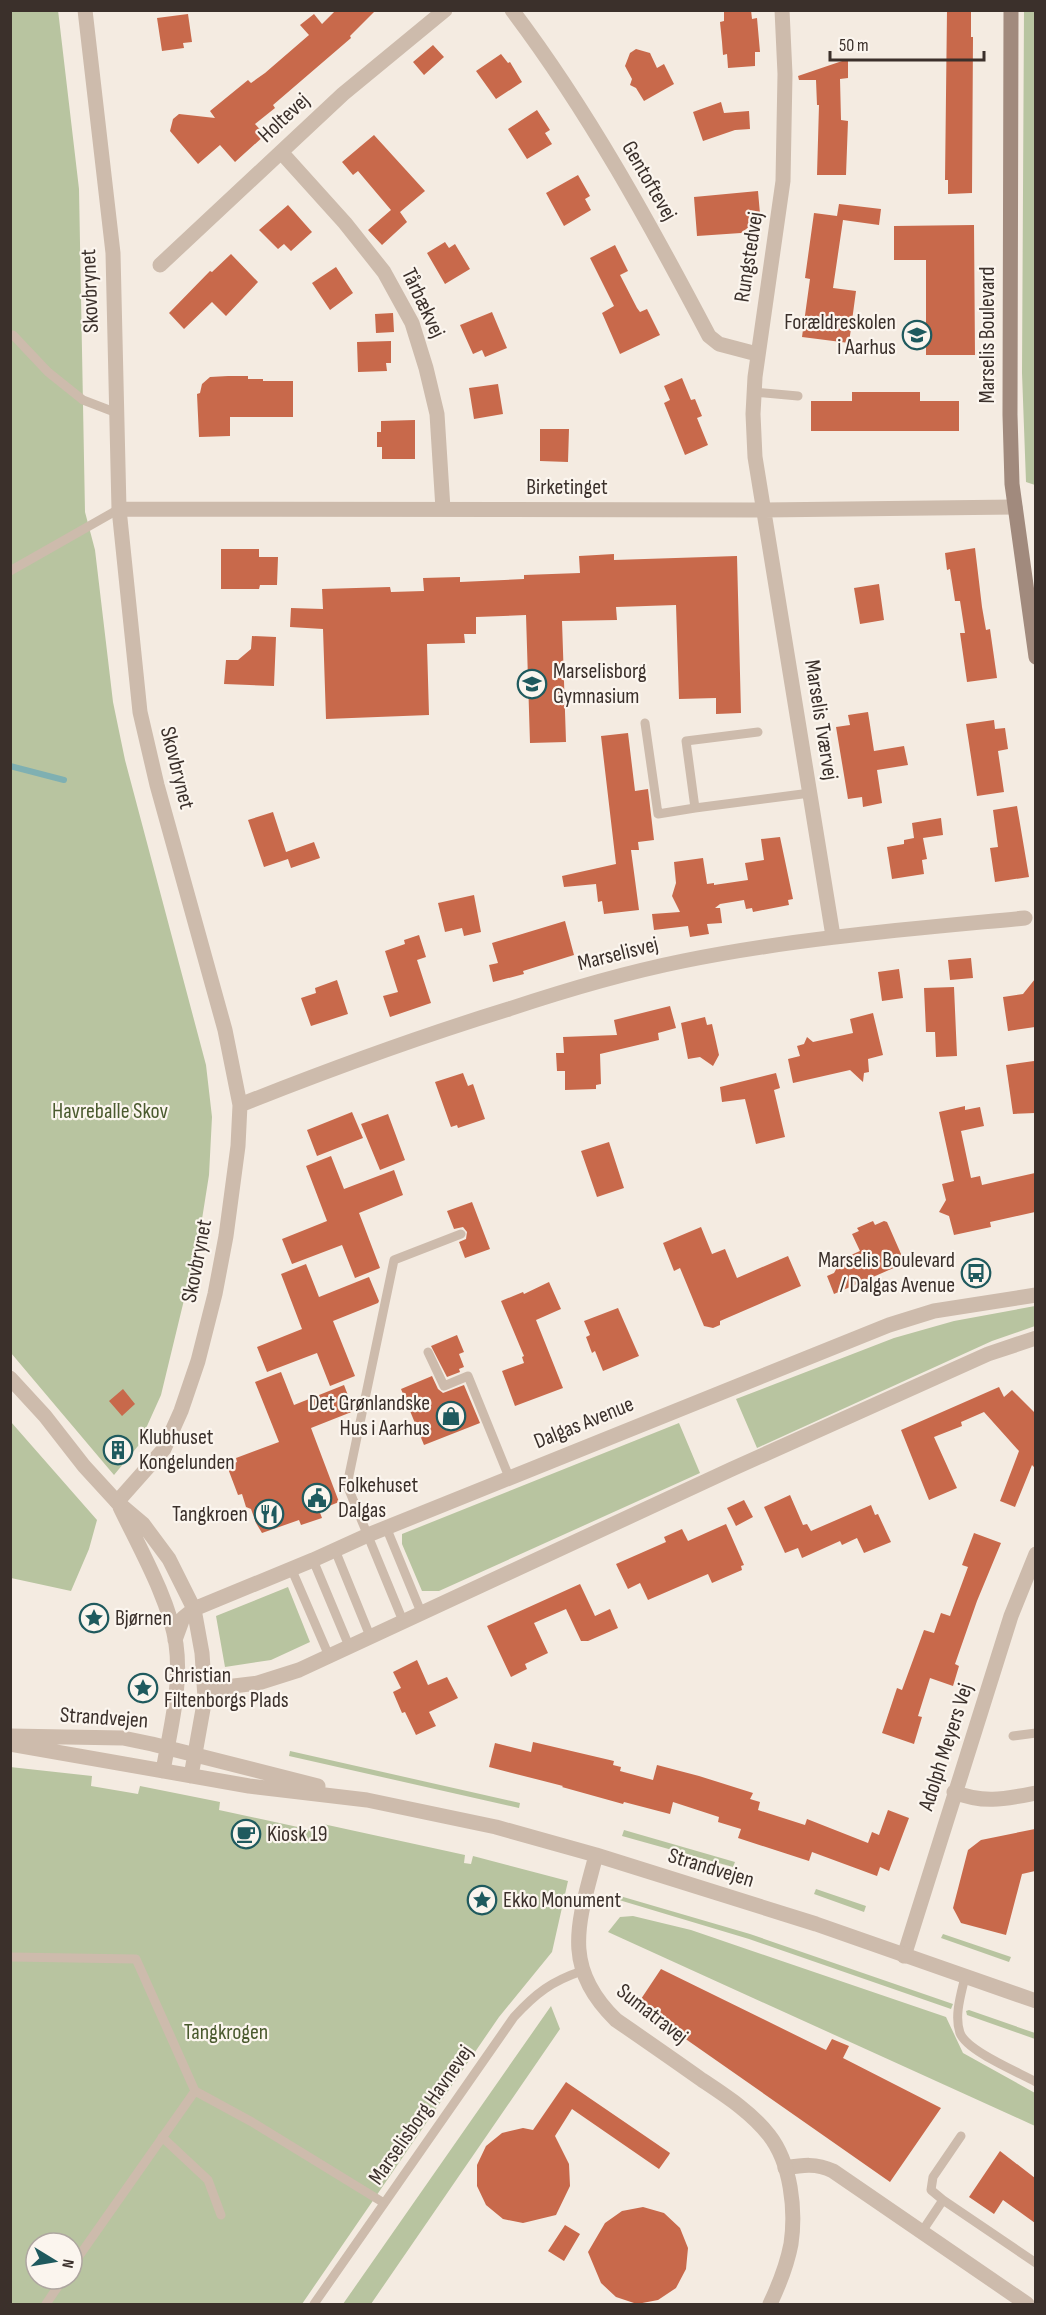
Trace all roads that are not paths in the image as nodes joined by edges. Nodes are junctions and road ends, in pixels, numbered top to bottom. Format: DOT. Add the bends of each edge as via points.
graph roads {
  1 [pos="85,10"];
  2 [pos="445,10"];
  3 [pos="512,10"];
  4 [pos="782,10"];
  5 [pos="1011,10"];
  6 [pos="281,152"];
  7 [pos="160,265"];
  8 [pos="13,335"];
  9 [pos="757,354"];
  10 [pos="754,392"];
  11 [pos="798,396"];
  12 [pos="117,413"];
  13 [pos="1015,507"];
  14 [pos="119,508"];
  15 [pos="443,509"];
  16 [pos="764,510"];
  17 [pos="10,571"];
  18 [pos="1035,657"];
  19 [pos="645,723"];
  20 [pos="758,732"];
  21 [pos="810,793"];
  22 [pos="695,808"];
  23 [pos="1025,918"];
  24 [pos="833,936"];
  25 [pos="240,1105"];
  26 [pos="461,1234"];
  27 [pos="1035,1295"];
  28 [pos="1035,1338"];
  29 [pos="428,1352"];
  30 [pos="10,1378"];
  31 [pos="509,1477"];
  32 [pos="117,1502"];
  33 [pos="386,1527"];
  34 [pos="368,1535"];
  35 [pos="335,1550"];
  36 [pos="1035,1554"];
  37 [pos="313,1560"];
  38 [pos="291,1568"];
  39 [pos="194,1609"];
  40 [pos="421,1612"];
  41 [pos="403,1621"];
  42 [pos="370,1636"];
  43 [pos="176,1640"];
  44 [pos="349,1646"];
  45 [pos="329,1656"];
  46 [pos="205,1698"];
  47 [pos="1035,1732"];
  48 [pos="10,1736"];
  49 [pos="1013,1736"];
  50 [pos="10,1744"];
  51 [pos="167,1747"];
  52 [pos="195,1754"];
  53 [pos="163,1772"];
  54 [pos="191,1776"];
  55 [pos="954,1792"];
  56 [pos="1035,1793"];
  57 [pos="367,1800"];
  58 [pos="596,1855"];
  59 [pos="904,1956"];
  60 [pos="10,1957"];
  61 [pos="582,1971"];
  62 [pos="965,1977"];
  63 [pos="1035,2001"];
  64 [pos="1035,2082"];
  65 [pos="195,2091"];
  66 [pos="961,2136"];
  67 [pos="162,2137"];
  68 [pos="785,2168"];
  69 [pos="943,2200"];
  70 [pos="384,2203"];
  71 [pos="221,2215"];
  72 [pos="921,2233"];
  73 [pos="84,2249"];
  74 [pos="1035,2263"];
  75 [pos="314,2304"];
  76 [pos="770,2304"];
  77 [pos="1027,2304"];
  1 -- 12 [label="street, Skovbrynet" via="113,253"];
  2 -- 6 [label="street, Holtevej" via="343,94"];
  3 -- 9 [label="street, Gentoftevej" via="623,177 709,336 719,344"];
  4 -- 9 [label="street, Rungstedvej" via="786,75 783,181"];
  5 -- 13 [label="main road, Marselis Boulevard" via="1008,363"];
  6 -- 7 [label="street, Holtevej"];
  6 -- 15 [label="street, Tårbækvej" via="384,272 412,323 437,414"];
  8 -- 12 [label="lane" via="48,372 83,400"];
  9 -- 10 [label="street, Rungstedvej"];
  10 -- 11 [label="lane"];
  10 -- 16 [label="street, Rungstedvej" via="755,458"];
  12 -- 14 [label="street, Skovbrynet"];
  13 -- 16 [label="street, Birketinget"];
  13 -- 18 [label="main road, Marselis Boulevard"];
  14 -- 15 [label="street, Birketinget"];
  14 -- 17 [label="lane"];
  14 -- 25 [label="street, Skovbrynet" via="140,712 225,1030"];
  15 -- 16 [label="street, Birketinget"];
  16 -- 21 [label="street, Marselis Tværvej"];
  19 -- 22 [label="lane" via="658,814"];
  20 -- 22 [label="lane" via="686,741"];
  21 -- 22 [label="lane"];
  21 -- 24 [label="street, Marselis Tværvej"];
  23 -- 24 [label="street, Marselisvej"];
  24 -- 25 [label="street, Marselisvej" via="681,961 580,986 333,1068"];
  25 -- 32 [label="street, Skovbrynet" via="226,1236 198,1361 164,1449"];
  26 -- 34 [label="lane" via="394,1260 347,1485"];
  27 -- 31 [label="street, Dalgas Avenue" via="934,1311 889,1325"];
  28 -- 40 [label="street" via="987,1354"];
  29 -- 31 [label="lane" via="444,1386 468,1376"];
  30 -- 32 [label="street"];
  31 -- 33 [label="street, Dalgas Avenue"];
  32 -- 39 [label="street" via="143,1524 169,1559"];
  32 -- 43 [label="street" via="157,1586"];
  33 -- 34 [label="street, Dalgas Avenue"];
  33 -- 40 [label="lane"];
  34 -- 35 [label="street, Dalgas Avenue"];
  34 -- 41 [label="lane"];
  35 -- 37 [label="street, Dalgas Avenue"];
  35 -- 42 [label="lane"];
  36 -- 55 [label="street, Adolph Meyers Vej"];
  37 -- 38 [label="street, Dalgas Avenue"];
  37 -- 44 [label="lane"];
  38 -- 39 [label="street, Dalgas Avenue"];
  38 -- 45 [label="lane"];
  39 -- 43 [label="street" via="183,1618"];
  39 -- 46 [label="street"];
  40 -- 41 [label="street"];
  41 -- 42 [label="street"];
  42 -- 44 [label="street"];
  43 -- 51 [label="street" via="177,1686"];
  44 -- 45 [label="street"];
  45 -- 46 [label="street" via="258,1683 217,1688"];
  46 -- 52 [label="street"];
  47 -- 49 [label="lane"];
  48 -- 51 [label="street, Strandvejen" via="123,1738"];
  50 -- 53 [label="street, Strandvejen"];
  51 -- 52 [label="street, Strandvejen"];
  51 -- 53 [label="street"];
  52 -- 54 [label="street"];
  52 -- 57 [label="street, Strandvejen"];
  53 -- 54 [label="street, Strandvejen"];
  54 -- 57 [label="street, Strandvejen"];
  55 -- 56 [label="street" via="972,1799 994,1800"];
  55 -- 59 [label="street, Adolph Meyers Vej"];
  57 -- 58 [label="street, Strandvejen" via="471,1821"];
  58 -- 59 [label="street, Strandvejen"];
  58 -- 61 [label="street, Sumatravej" via="579,1923"];
  59 -- 62 [label="street, Strandvejen"];
  60 -- 65 [label="lane" via="136,1959"];
  61 -- 68 [label="street, Sumatravej" via="596,1998 616,2020 760,2124 775,2144"];
  61 -- 70 [label="lane, Marselisborg Havnevej" via="557,1979 514,2017"];
  62 -- 63 [label="street, Strandvejen"];
  62 -- 64 [label="lane" via="958,2014 961,2034 969,2045"];
  65 -- 67 [label="lane"];
  65 -- 70 [label="lane"];
  66 -- 69 [label="lane" via="933,2177 931,2190"];
  67 -- 71 [label="lane" via="208,2180"];
  67 -- 73 [label="lane"];
  68 -- 72 [label="street" via="823,2166"];
  68 -- 76 [label="street, Sumatravej" via="792,2205 791,2244"];
  69 -- 72 [label="lane"];
  69 -- 74 [label="lane"];
  70 -- 75 [label="lane, Marselisborg Havnevej"];
  72 -- 77 [label="street"];
}
